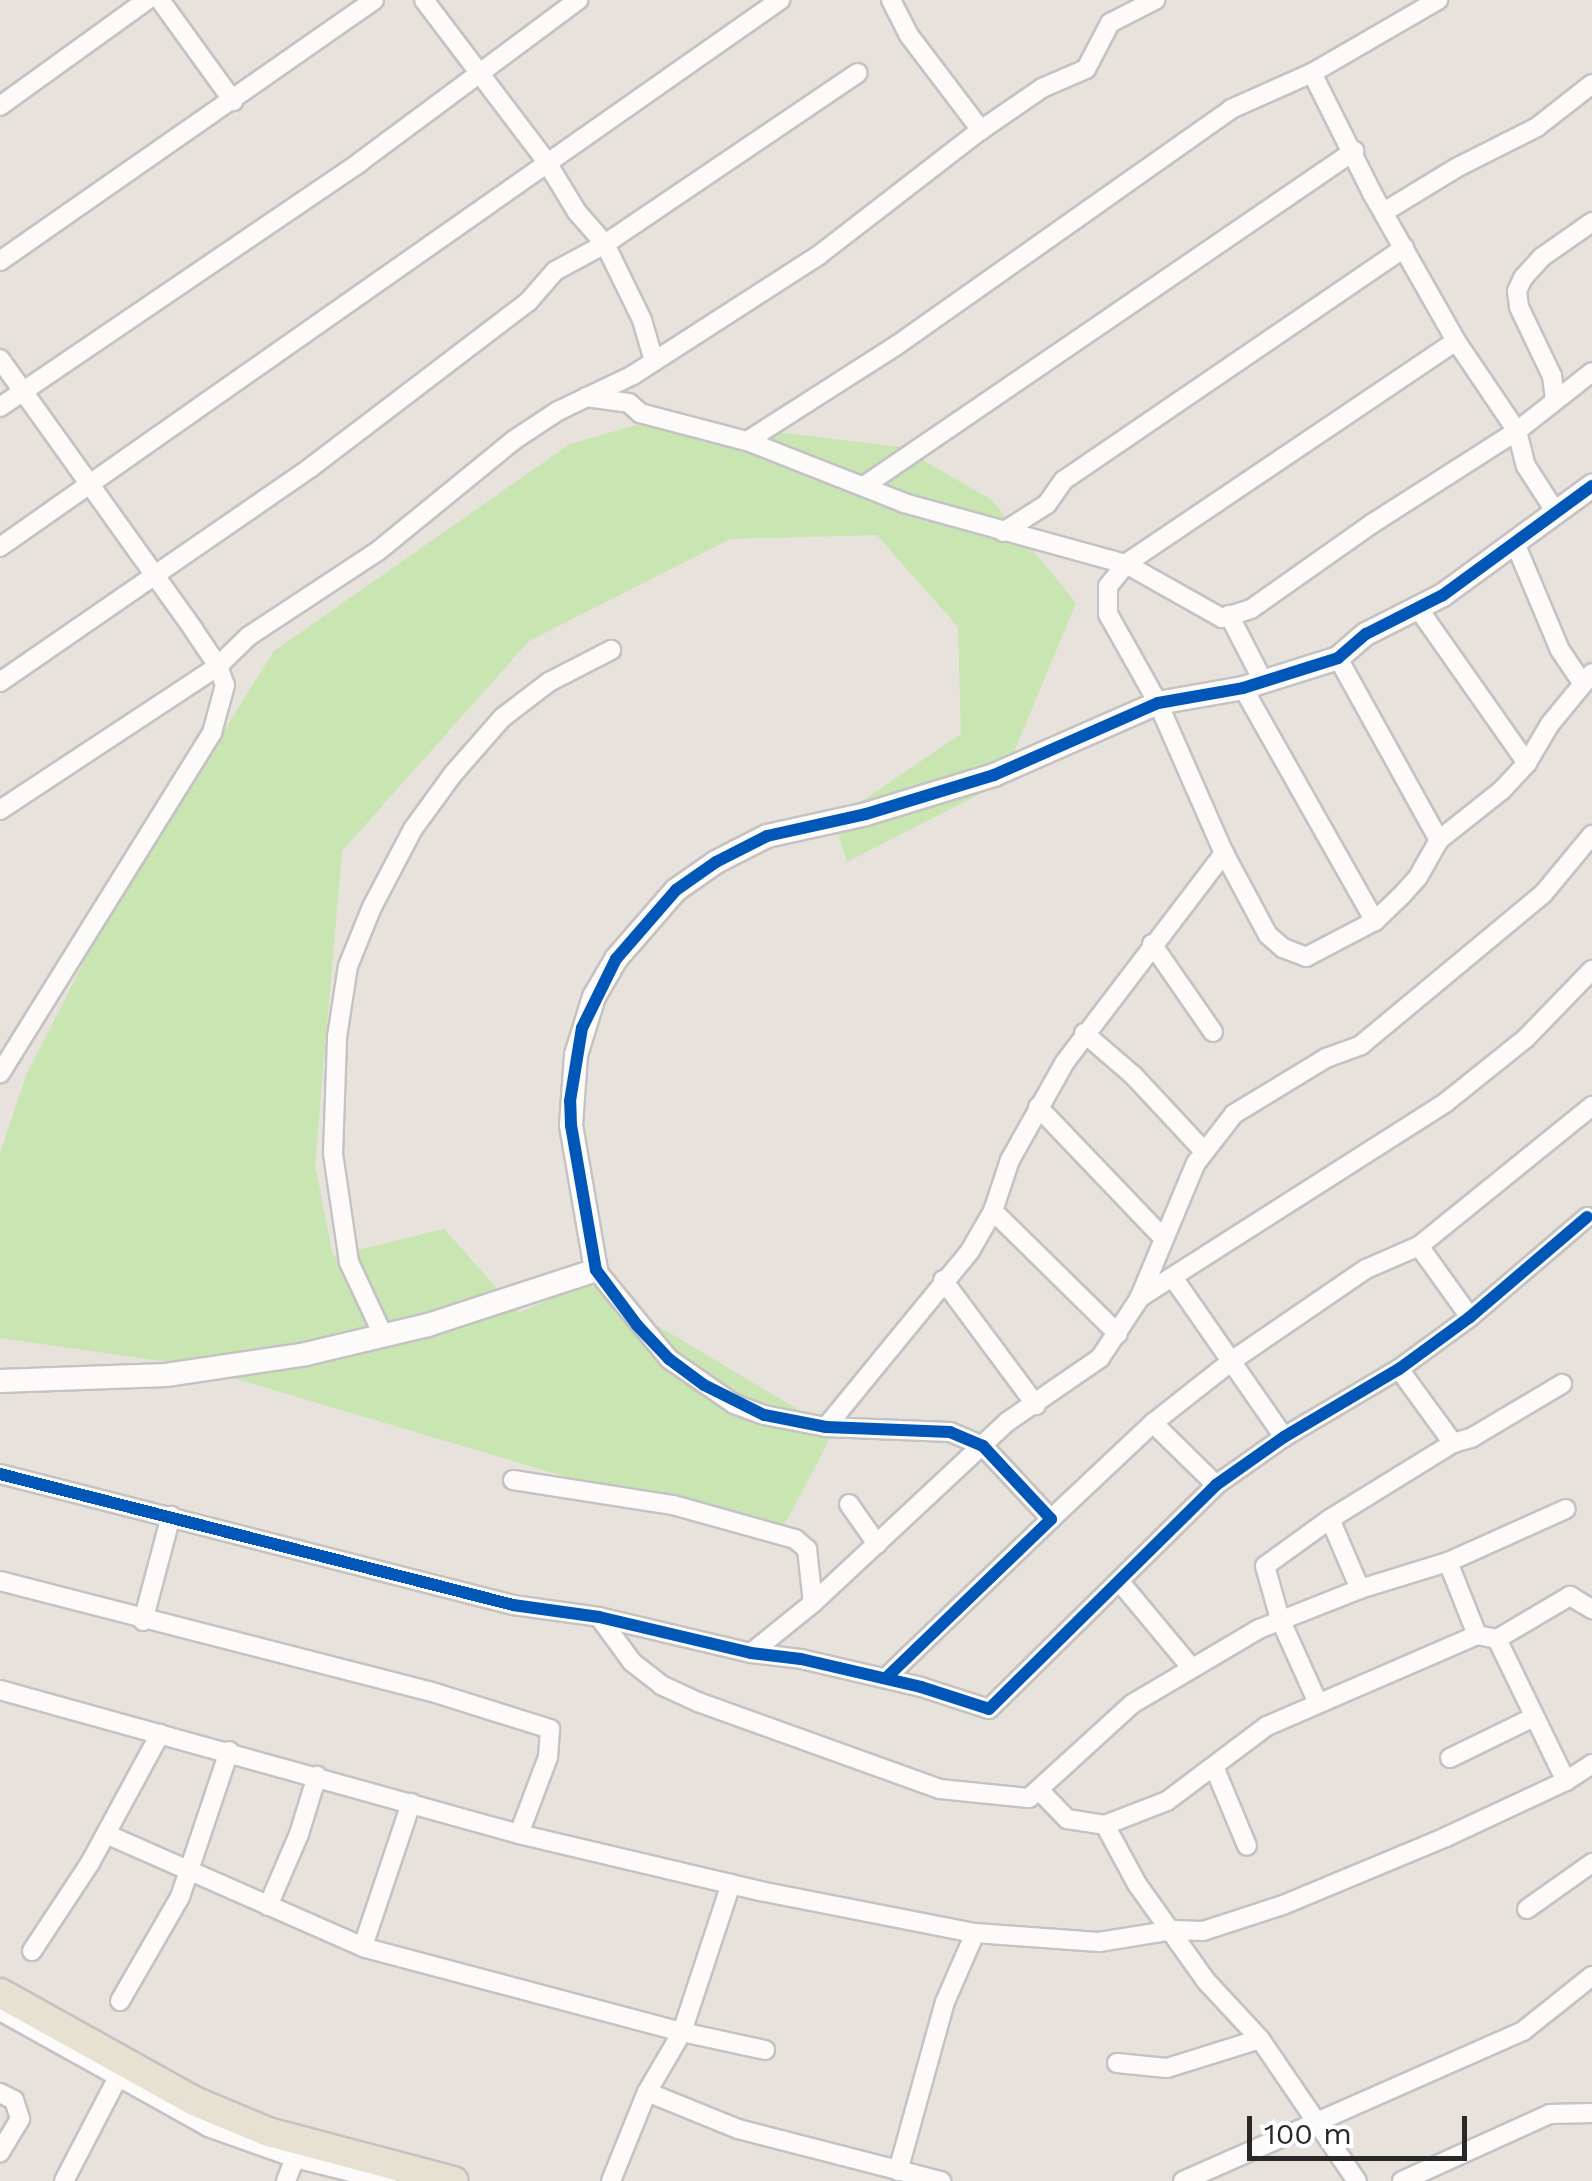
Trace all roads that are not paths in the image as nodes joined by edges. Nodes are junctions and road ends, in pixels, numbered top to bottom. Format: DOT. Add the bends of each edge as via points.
graph roads {
  1 [pos="147,0"];
  2 [pos="160,0"];
  3 [pos="374,0"];
  4 [pos="424,0"];
  5 [pos="578,0"];
  6 [pos="780,0"];
  7 [pos="891,0"];
  8 [pos="1155,0"];
  9 [pos="1438,0"];
  10 [pos="478,72"];
  11 [pos="858,73"];
  12 [pos="1312,73"];
  13 [pos="1592,84"];
  14 [pos="233,101"];
  15 [pos="0,106"];
  16 [pos="981,130"];
  17 [pos="1354,152"];
  18 [pos="546,161"];
  19 [pos="1384,212"];
  20 [pos="1592,222"];
  21 [pos="605,244"];
  22 [pos="1404,248"];
  23 [pos="0,261"];
  24 [pos="1456,341"];
  25 [pos="0,359"];
  26 [pos="654,361"];
  27 [pos="1592,372"];
  28 [pos="633,375"];
  29 [pos="20,392"];
  30 [pos="586,398"];
  31 [pos="1555,400"];
  32 [pos="629,403"];
  33 [pos="0,407"];
  34 [pos="1517,431"];
  35 [pos="747,440"];
  36 [pos="90,482"];
  37 [pos="864,486"];
  38 [pos="1592,486"];
  39 [pos="1556,511"];
  40 [pos="1003,532"];
  41 [pos="1515,543"];
  42 [pos="0,546"];
  43 [pos="1126,564"];
  44 [pos="154,573"];
  45 [pos="1420,610"];
  46 [pos="1228,615"];
  47 [pos="611,650"];
  48 [pos="1338,658"];
  49 [pos="218,666"];
  50 [pos="1587,678"];
  51 [pos="0,682"];
  52 [pos="1253,685"];
  53 [pos="1158,703"];
  54 [pos="1527,763"];
  55 [pos="0,810"];
  56 [pos="1592,835"];
  57 [pos="1439,840"];
  58 [pos="1224,853"];
  59 [pos="1375,922"];
  60 [pos="1152,944"];
  61 [pos="1592,970"];
  62 [pos="1213,1032"];
  63 [pos="1084,1033"];
  64 [pos="2,1064"];
  65 [pos="1592,1106"];
  66 [pos="1038,1107"];
  67 [pos="1203,1150"];
  68 [pos="993,1210"];
  69 [pos="1586,1217"];
  70 [pos="1164,1240"];
  71 [pos="1419,1246"];
  72 [pos="596,1270"];
  73 [pos="1174,1279"];
  74 [pos="944,1280"];
  75 [pos="1139,1298"];
  76 [pos="1470,1317"];
  77 [pos="383,1334"];
  78 [pos="1118,1334"];
  79 [pos="1234,1360"];
  80 [pos="1399,1369"];
  81 [pos="0,1381"];
  82 [pos="1562,1384"];
  83 [pos="1036,1404"];
  84 [pos="1153,1423"];
  85 [pos="826,1427"];
  86 [pos="1284,1437"];
  87 [pos="1453,1443"];
  88 [pos="983,1446"];
  89 [pos="0,1474"];
  90 [pos="513,1480"];
  91 [pos="1216,1485"];
  92 [pos="849,1504"];
  93 [pos="1566,1509"];
  94 [pos="171,1516"];
  95 [pos="1330,1518"];
  96 [pos="1050,1519"];
  97 [pos="877,1544"];
  98 [pos="1448,1562"];
  99 [pos="0,1581"];
  100 [pos="1120,1582"];
  101 [pos="1360,1588"];
  102 [pos="813,1603"];
  103 [pos="1592,1609"];
  104 [pos="599,1616"];
  105 [pos="1280,1619"];
  106 [pos="143,1621"];
  107 [pos="1477,1635"];
  108 [pos="1497,1639"];
  109 [pos="752,1653"];
  110 [pos="1190,1666"];
  111 [pos="886,1678"];
  112 [pos="0,1690"];
  113 [pos="1318,1703"];
  114 [pos="1534,1718"];
  115 [pos="160,1734"];
  116 [pos="229,1751"];
  117 [pos="1450,1758"];
  118 [pos="1592,1764"];
  119 [pos="1214,1769"];
  120 [pos="317,1776"];
  121 [pos="1566,1782"];
  122 [pos="1040,1791"];
  123 [pos="411,1802"];
  124 [pos="1105,1825"];
  125 [pos="106,1834"];
  126 [pos="519,1834"];
  127 [pos="1247,1846"];
  128 [pos="1592,1863"];
  129 [pos="188,1870"];
  130 [pos="731,1884"];
  131 [pos="268,1906"];
  132 [pos="1527,1909"];
  133 [pos="1174,1930"];
  134 [pos="975,1933"];
  135 [pos="362,1946"];
  136 [pos="32,1951"];
  137 [pos="1592,1976"];
  138 [pos="0,1993"];
  139 [pos="120,2001"];
  140 [pos="0,2010"];
  141 [pos="682,2032"];
  142 [pos="1260,2039"];
  143 [pos="765,2050"];
  144 [pos="1117,2063"];
  145 [pos="117,2079"];
  146 [pos="647,2092"];
  147 [pos="0,2093"];
  148 [pos="1592,2113"];
  149 [pos="1320,2122"];
  150 [pos="0,2152"];
  151 [pos="294,2158"];
  152 [pos="898,2171"];
  153 [pos="64,2181"];
  154 [pos="286,2181"];
  155 [pos="387,2181"];
  156 [pos="454,2181"];
  157 [pos="611,2181"];
  158 [pos="942,2181"];
  159 [pos="1183,2181"];
  160 [pos="1357,2181"];
  161 [pos="1402,2181"];
  1 -- 15 [label="street"];
  2 -- 14 [label="street"];
  3 -- 14 [label="street"];
  4 -- 10 [label="street"];
  5 -- 10 [label="street"];
  6 -- 18 [label="street"];
  7 -- 16 [label="street" via="908,34"];
  8 -- 16 [label="street" via="1110,23 1086,69 1042,88"];
  9 -- 12 [label="street"];
  10 -- 18 [label="street"];
  10 -- 29 [label="street" via="345,172"];
  11 -- 21 [label="street"];
  12 -- 17 [label="street"];
  12 -- 35 [label="street" via="1231,109 896,346"];
  13 -- 19 [label="street" via="1537,127"];
  14 -- 23 [label="street"];
  16 -- 26 [label="street" via="819,255"];
  17 -- 19 [label="street"];
  17 -- 37 [label="street"];
  18 -- 21 [label="street"];
  18 -- 36 [label="street"];
  19 -- 22 [label="street"];
  20 -- 31 [label="street" via="1542,257 1518,291"];
  21 -- 26 [label="street"];
  21 -- 44 [label="street" via="555,271 528,302 325,456"];
  22 -- 24 [label="street"];
  22 -- 40 [label="street" via="1064,480 1047,504"];
  24 -- 34 [label="street"];
  24 -- 43 [label="street"];
  25 -- 29 [label="street"];
  26 -- 28 [label="street"];
  27 -- 31 [label="street"];
  28 -- 30 [label="street"];
  28 -- 32 [label="street"];
  29 -- 33 [label="street"];
  29 -- 36 [label="street"];
  30 -- 32 [label="street"];
  30 -- 49 [label="street" via="478,465 378,552 250,636"];
  31 -- 34 [label="street"];
  32 -- 35 [label="street" via="640,412"];
  34 -- 39 [label="street" via="1526,466"];
  34 -- 46 [label="street" via="1251,609"];
  35 -- 37 [label="street"];
  36 -- 42 [label="street"];
  36 -- 44 [label="street"];
  37 -- 40 [label="street"];
  38 -- 39 [label="street"];
  39 -- 41 [label="street"];
  40 -- 43 [label="street"];
  41 -- 45 [label="street"];
  41 -- 50 [label="street" via="1560,650"];
  43 -- 46 [label="street" via="1215,615"];
  43 -- 53 [label="street" via="1108,586 1108,614"];
  44 -- 49 [label="street"];
  44 -- 51 [label="street"];
  45 -- 48 [label="street" via="1366,634"];
  45 -- 54 [label="street"];
  46 -- 52 [label="street"];
  47 -- 77 [label="street" via="549,682 502,718 454,774 414,829 348,966 332,1154 350,1262"];
  48 -- 52 [label="street"];
  48 -- 57 [label="street"];
  49 -- 55 [label="street"];
  49 -- 64 [label="street" via="225,685 212,733"];
  50 -- 54 [label="street"];
  52 -- 53 [label="street"];
  52 -- 59 [label="street"];
  53 -- 58 [label="street"];
  53 -- 72 [label="street" via="994,775 767,836 700,872 656,910 594,997 576,1054 571,1125"];
  54 -- 57 [label="street"];
  56 -- 67 [label="street" via="1542,894 1451,974 1361,1045 1326,1058 1234,1114"];
  57 -- 59 [label="street" via="1418,877"];
  58 -- 59 [label="street" via="1268,935 1283,948 1306,957"];
  58 -- 60 [label="street"];
  60 -- 62 [label="street"];
  60 -- 63 [label="street"];
  61 -- 73 [label="street" via="1526,1038 1445,1103"];
  63 -- 66 [label="street"];
  63 -- 67 [label="street" via="1134,1075"];
  65 -- 71 [label="street"];
  66 -- 68 [label="street"];
  66 -- 70 [label="street"];
  67 -- 70 [label="street"];
  68 -- 74 [label="street"];
  68 -- 78 [label="street"];
  69 -- 76 [label="street"];
  70 -- 75 [label="street"];
  71 -- 76 [label="street"];
  71 -- 79 [label="street" via="1366,1268"];
  72 -- 77 [label="street"];
  72 -- 85 [label="street" via="668,1359 704,1385 764,1415"];
  73 -- 75 [label="street"];
  73 -- 79 [label="street"];
  74 -- 83 [label="street"];
  74 -- 85 [label="street"];
  75 -- 78 [label="street"];
  76 -- 80 [label="street"];
  77 -- 81 [label="street" via="306,1354 166,1375"];
  78 -- 83 [label="street" via="1100,1358"];
  79 -- 84 [label="street"];
  79 -- 86 [label="street"];
  80 -- 86 [label="street"];
  80 -- 87 [label="street"];
  82 -- 87 [label="street"];
  83 -- 88 [label="street"];
  84 -- 91 [label="street"];
  84 -- 96 [label="street"];
  85 -- 88 [label="street" via="937,1430"];
  86 -- 91 [label="street"];
  87 -- 95 [label="street"];
  88 -- 96 [label="street"];
  88 -- 97 [label="street"];
  89 -- 94 [label="street"];
  90 -- 102 [label="street" via="672,1506 796,1539 806,1550"];
  91 -- 100 [label="street"];
  92 -- 97 [label="street"];
  93 -- 98 [label="street"];
  94 -- 104 [label="street" via="513,1605"];
  94 -- 106 [label="street"];
  95 -- 101 [label="street"];
  95 -- 105 [label="street" via="1265,1566"];
  96 -- 111 [label="street"];
  97 -- 102 [label="street"];
  98 -- 101 [label="street"];
  98 -- 107 [label="street"];
  99 -- 106 [label="street"];
  100 -- 110 [label="street"];
  100 -- 111 [label="street" via="990,1710"];
  101 -- 105 [label="street"];
  102 -- 109 [label="street"];
  103 -- 108 [label="street" via="1570,1596"];
  104 -- 109 [label="street"];
  104 -- 122 [label="street" via="632,1662 698,1702 940,1789 1017,1800"];
  105 -- 110 [label="street"];
  105 -- 113 [label="street"];
  106 -- 126 [label="street" via="429,1691 550,1729 548,1757"];
  107 -- 108 [label="street"];
  107 -- 113 [label="street"];
  108 -- 114 [label="street"];
  109 -- 111 [label="street"];
  110 -- 122 [label="street" via="1132,1704"];
  112 -- 115 [label="street"];
  113 -- 119 [label="street" via="1267,1726"];
  114 -- 117 [label="street"];
  114 -- 121 [label="street"];
  115 -- 116 [label="street"];
  115 -- 125 [label="street"];
  116 -- 120 [label="street"];
  116 -- 129 [label="street"];
  118 -- 121 [label="street"];
  119 -- 124 [label="street" via="1167,1801"];
  119 -- 127 [label="street"];
  120 -- 123 [label="street"];
  120 -- 131 [label="street"];
  121 -- 133 [label="street" via="1283,1905 1204,1931"];
  122 -- 124 [label="street" via="1067,1819"];
  123 -- 126 [label="street"];
  123 -- 135 [label="street"];
  124 -- 133 [label="street" via="1137,1884"];
  125 -- 129 [label="street"];
  125 -- 136 [label="street"];
  126 -- 130 [label="street"];
  128 -- 132 [label="street"];
  129 -- 131 [label="street"];
  129 -- 139 [label="street" via="172,1914"];
  130 -- 134 [label="street"];
  130 -- 141 [label="street"];
  131 -- 135 [label="street"];
  133 -- 134 [label="street" via="1099,1942"];
  133 -- 142 [label="street" via="1206,1982"];
  134 -- 152 [label="street" via="945,2002"];
  135 -- 141 [label="street"];
  137 -- 149 [label="street" via="1524,2031"];
  138 -- 156 [label="main road" via="147,2076 254,2126"];
  140 -- 145 [label="street"];
  141 -- 143 [label="street"];
  141 -- 146 [label="street"];
  142 -- 144 [label="street" via="1168,2068"];
  142 -- 149 [label="street"];
  145 -- 151 [label="street" via="208,2128"];
  145 -- 153 [label="street"];
  146 -- 152 [label="street" via="738,2129"];
  146 -- 157 [label="street"];
  147 -- 150 [label="street" via="14,2100 20,2119"];
  148 -- 161 [label="street" via="1550,2114"];
  149 -- 159 [label="street"];
  149 -- 160 [label="street"];
  151 -- 154 [label="street"];
  151 -- 155 [label="street"];
  152 -- 158 [label="street"];
}
